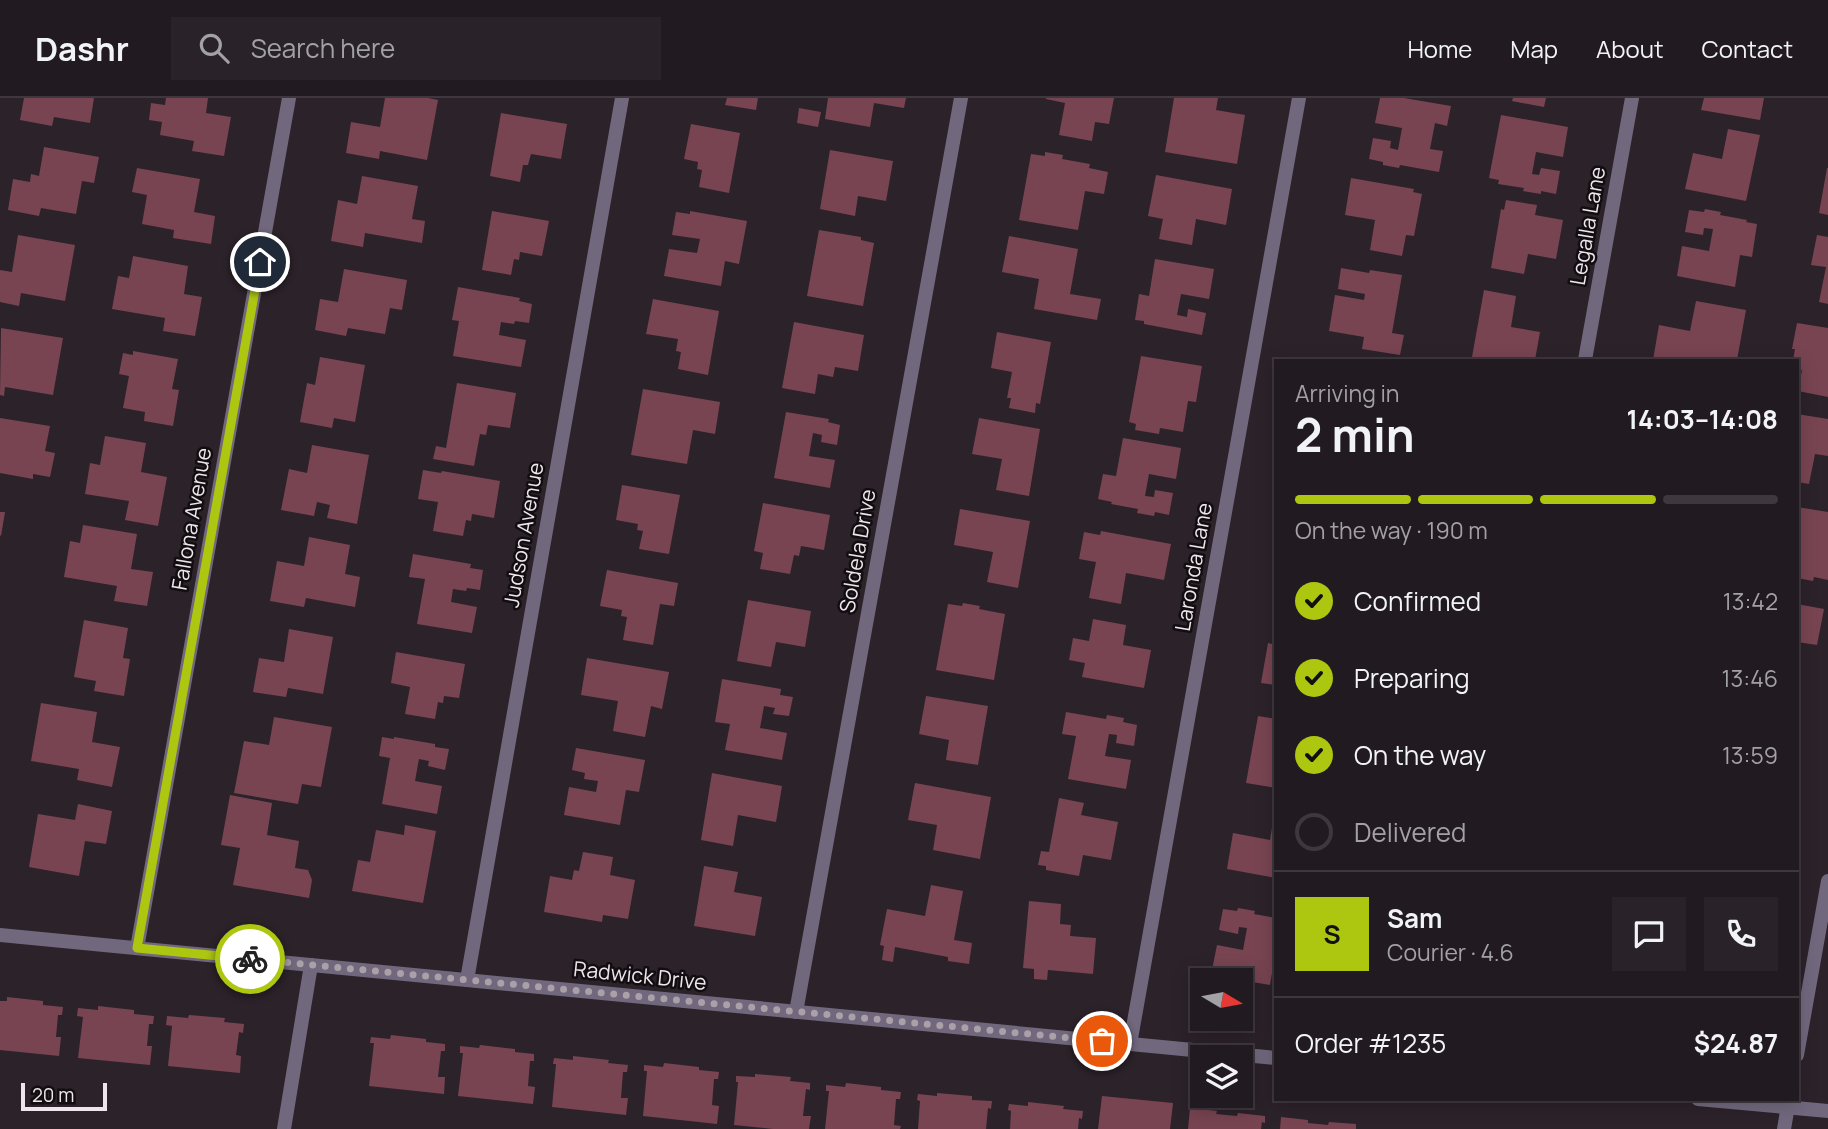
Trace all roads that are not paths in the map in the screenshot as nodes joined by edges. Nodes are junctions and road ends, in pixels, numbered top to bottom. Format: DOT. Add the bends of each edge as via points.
graph roads {
  1 [pos="289,98"];
  2 [pos="622,98"];
  3 [pos="961,98"];
  4 [pos="1299,98"];
  5 [pos="1632,98"];
  6 [pos="1585,359"];
  7 [pos="1828,881"];
  8 [pos="0,935"];
  9 [pos="137,948"];
  10 [pos="311,965"];
  11 [pos="467,980"];
  12 [pos="796,1012"];
  13 [pos="1130,1044"];
  14 [pos="1799,1044"];
  15 [pos="1274,1058"];
  16 [pos="1744,1101"];
  17 [pos="1789,1103"];
  18 [pos="1828,1111"];
  19 [pos="284,1129"];
  20 [pos="1784,1129"];
  1 -- 9 [label="street, Fallona Avenue"];
  2 -- 11 [label="street, Judson Avenue"];
  3 -- 12 [label="street, Soldela Drive"];
  4 -- 13 [label="street, Laronda Lane"];
  5 -- 6 [label="street, Legalla Lane"];
  7 -- 14 [label="street"];
  8 -- 9 [label="street, Radwick Drive"];
  9 -- 10 [label="street, Radwick Drive"];
  10 -- 11 [label="street, Radwick Drive"];
  10 -- 19 [label="street"];
  11 -- 12 [label="street, Radwick Drive"];
  12 -- 13 [label="street, Radwick Drive"];
  13 -- 15 [label="street, Radwick Drive"];
  16 -- 17 [label="street"];
  17 -- 18 [label="street"];
  17 -- 20 [label="street"];
}
